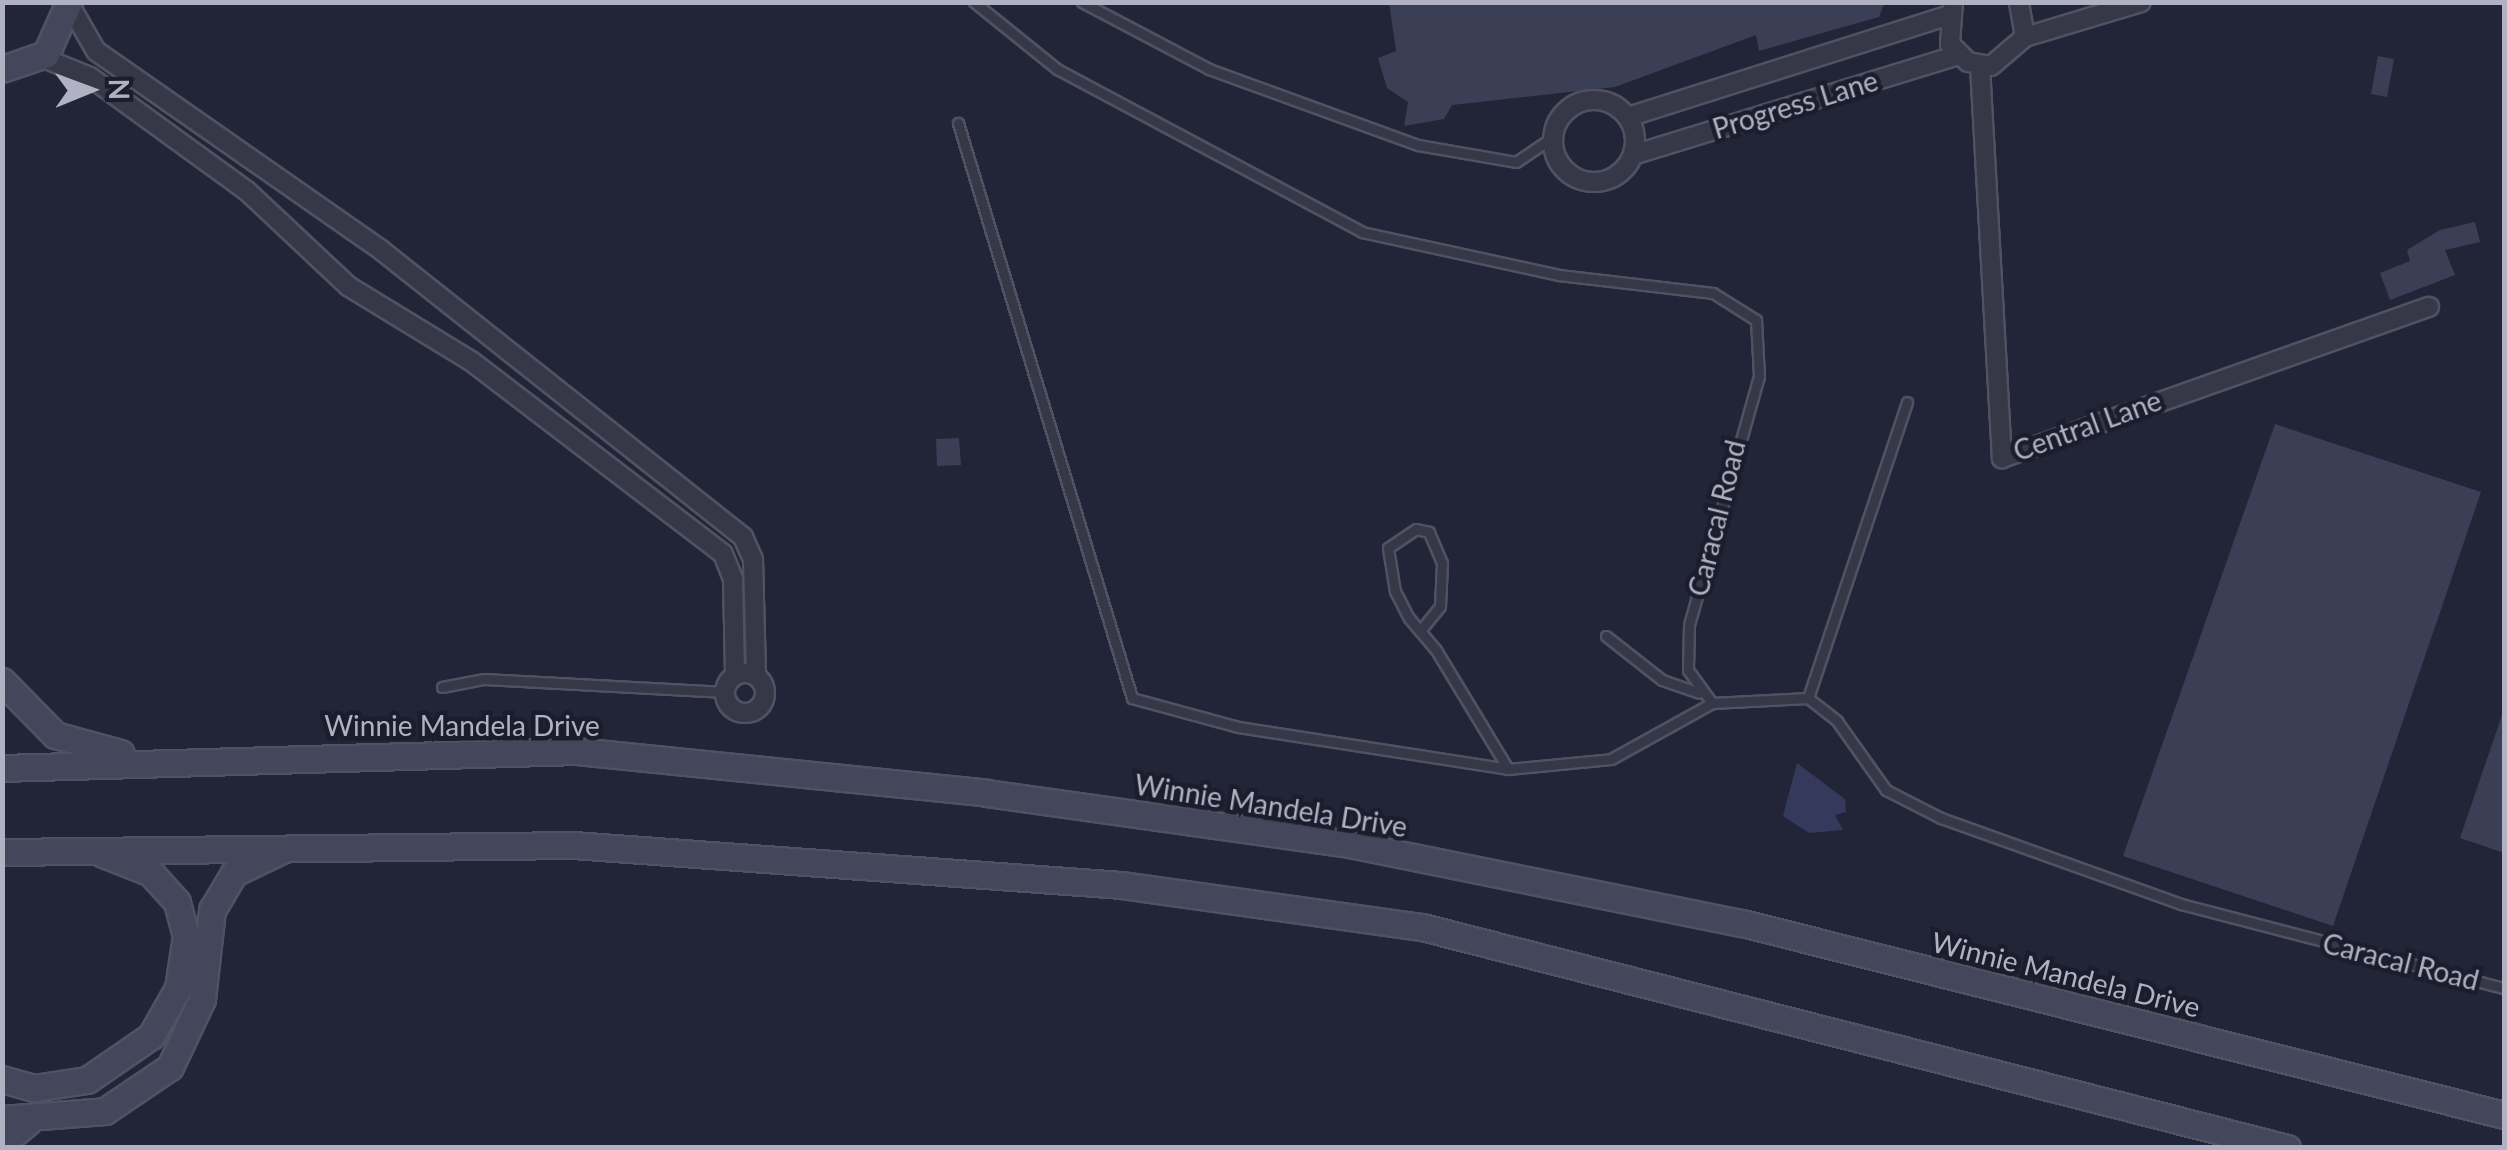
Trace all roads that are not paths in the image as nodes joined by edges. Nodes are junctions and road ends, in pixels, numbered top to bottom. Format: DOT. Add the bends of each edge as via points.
graph roads {
  1 [pos="974,2"];
  2 [pos="1082,2"];
  3 [pos="2019,2"];
  4 [pos="2141,2"];
  5 [pos="69,3"];
  6 [pos="1950,9"];
  7 [pos="2025,37"];
  8 [pos="1958,55"];
  9 [pos="41,56"];
  10 [pos="1980,66"];
  11 [pos="2,70"];
  12 [pos="1628,117"];
  13 [pos="958,124"];
  14 [pos="216,135"];
  15 [pos="1553,137"];
  16 [pos="1633,156"];
  17 [pos="201,157"];
  18 [pos="2430,307"];
  19 [pos="1907,402"];
  20 [pos="1420,631"];
  21 [pos="1606,636"];
  22 [pos="756,676"];
  23 [pos="2,681"];
  24 [pos="730,684"];
  25 [pos="442,687"];
  26 [pos="1699,694"];
  27 [pos="1808,698"];
  28 [pos="1712,703"];
  29 [pos="184,761"];
  30 [pos="2,768"];
  31 [pos="1508,769"];
  32 [pos="303,842"];
  33 [pos="82,850"];
  34 [pos="2,852"];
  35 [pos="2504,988"];
  36 [pos="2,1079"];
  37 [pos="2504,1115"];
  38 [pos="15,1121"];
  39 [pos="2,1143"];
  40 [pos="2288,1148"];
  1 -- 26 [label="lane, Caracal Road" via="1058,69 1362,232 1559,274 1714,293 1756,320 1758,376 1689,625 1688,670"];
  2 -- 15 [label="lane" via="1209,69 1418,145 1516,162"];
  3 -- 7 [label="street"];
  4 -- 7 [label="street"];
  5 -- 9 [label="main road"];
  5 -- 14 [label="street" via="96,51"];
  6 -- 8 [label="street"];
  6 -- 12 [label="street, Progress Lane"];
  7 -- 10 [label="street" via="2002,63"];
  8 -- 10 [label="street"];
  8 -- 16 [label="street, Progress Lane"];
  9 -- 11 [label="main road"];
  9 -- 17 [label="street" via="90,76"];
  10 -- 18 [label="street, Central Lane" via="2002,458"];
  12 -- 15 [label="street" via="1597,99 1579,102"];
  12 -- 16 [label="street"];
  13 -- 31 [label="lane" via="1132,698 1238,726"];
  14 -- 17 [label="street" via="216,151"];
  14 -- 22 [label="street" via="381,250 744,537 753,558"];
  15 -- 16 [label="street" via="1559,163 1589,182 1607,180"];
  17 -- 24 [label="street" via="348,286 471,361 722,554 733,579"];
  19 -- 27 [label="lane"];
  20 -- 20 [label="lane" via="1386,564 1399,532 1416,529 1430,532 1442,563 1440,606"];
  20 -- 31 [label="lane"];
  21 -- 26 [label="lane" via="1662,680"];
  22 -- 24 [label="street"];
  22 -- 24 [label="street" via="765,696 754,710 734,710"];
  23 -- 29 [label="main road" via="55,735"];
  24 -- 25 [label="lane" via="484,680"];
  26 -- 28 [label="lane"];
  27 -- 28 [label="lane"];
  27 -- 35 [label="lane, Caracal Road" via="1836,721 1886,790 1940,818 2181,904"];
  28 -- 31 [label="lane" via="1611,759"];
  29 -- 30 [label="main road, Winnie Mandela Drive"];
  29 -- 37 [label="main road, Winnie Mandela Drive" via="576,751 1344,842 1742,923"];
  32 -- 33 [label="main road"];
  32 -- 38 [label="main road" via="251,861 226,883 212,910 197,1016 170,1067 127,1102"];
  32 -- 40 [label="main road" via="766,852 1122,885 1422,927"];
  33 -- 34 [label="main road"];
  33 -- 36 [label="main road" via="151,873 177,902 186,936 178,988 151,1036 87,1080 34,1088"];
  38 -- 39 [label="main road"];
}
